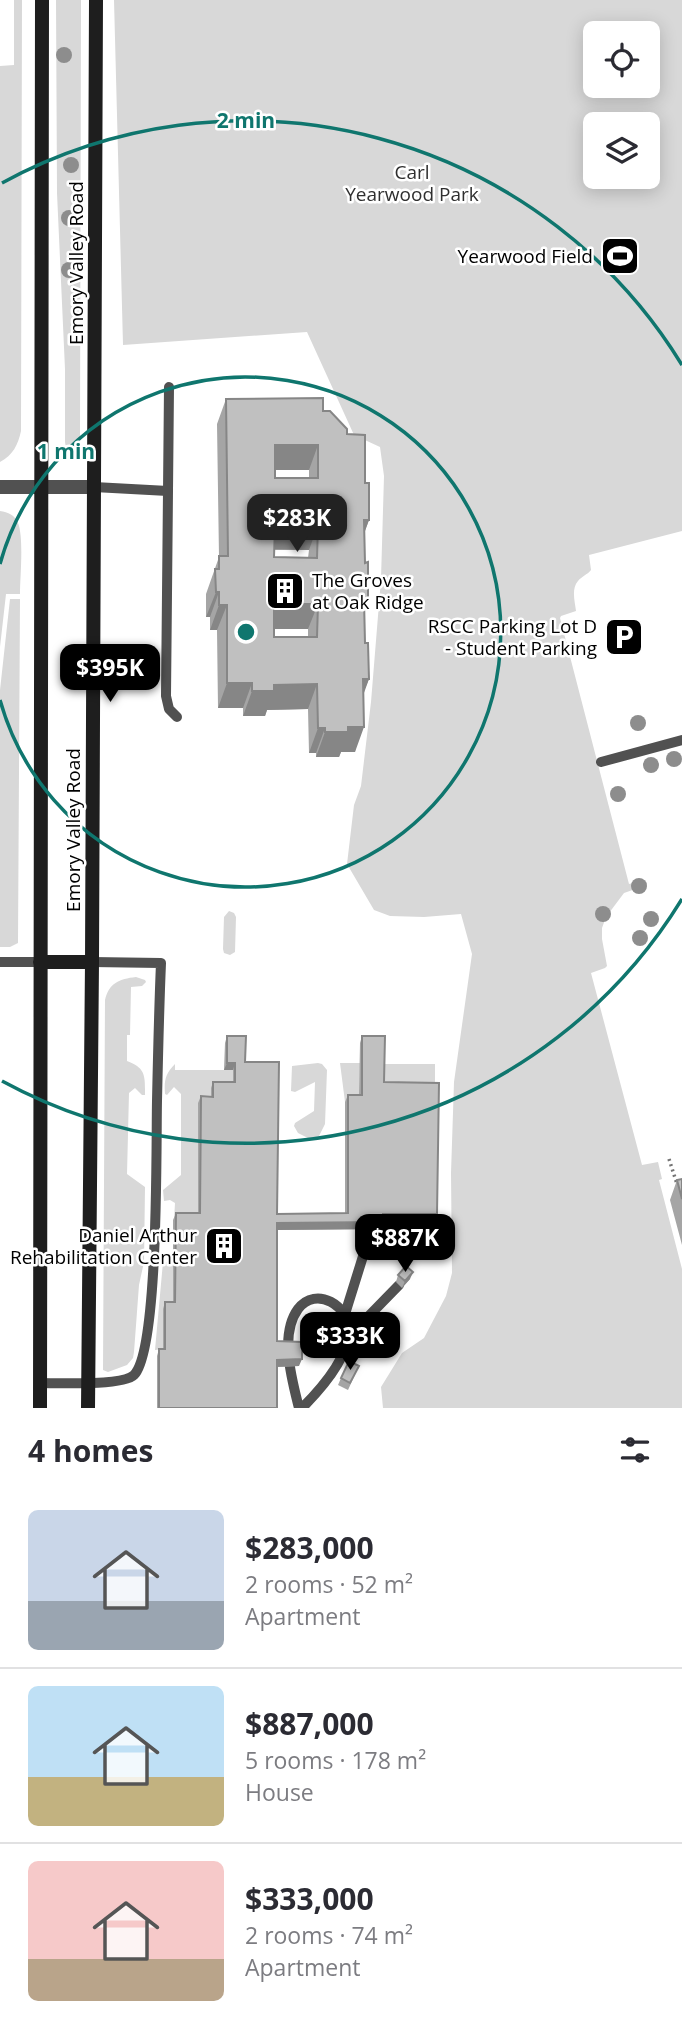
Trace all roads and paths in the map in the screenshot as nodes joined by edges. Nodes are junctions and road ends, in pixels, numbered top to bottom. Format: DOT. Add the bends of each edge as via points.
graph roads {
  1 [pos="42,0"];
  2 [pos="96,0"];
  3 [pos="169,387"];
  4 [pos="41,486"];
  5 [pos="0,487"];
  6 [pos="94,487"];
  7 [pos="168,491"];
  8 [pos="177,717"];
  9 [pos="682,740"];
  10 [pos="601,762"];
  11 [pos="0,962"];
  12 [pos="40,962"];
  13 [pos="92,962"];
  14 [pos="669,1159"];
  15 [pos="677,1184"];
  16 [pos="374,1221"];
  17 [pos="399,1285"];
  18 [pos="345,1314"];
  19 [pos="349,1332"];
  20 [pos="40,1383"];
  21 [pos="88,1384"];
  22 [pos="40,1408"];
  23 [pos="88,1408"];
  24 [pos="301,1408"];
  1 -- 4 [label="main road, Emory Valley Road"];
  2 -- 6 [label="main road, Emory Valley Road"];
  3 -- 7 [label="lane"];
  4 -- 5 [label="street"];
  4 -- 6 [label="street"];
  4 -- 12 [label="main road, Emory Valley Road"];
  6 -- 7 [label="lane"];
  6 -- 13 [label="main road, Emory Valley Road"];
  7 -- 8 [label="lane" via="166,696"];
  9 -- 10 [label="lane"];
  11 -- 12 [label="lane"];
  12 -- 13 [label="main road"];
  12 -- 20 [label="main road, Emory Valley Road"];
  13 -- 21 [label="main road, Emory Valley Road"];
  13 -- 21 [label="lane" via="161,963 154,1275 147,1337 135,1374"];
  14 -- 15 [label="path"];
  16 -- 18 [label="lane"];
  17 -- 19 [label="lane"];
  18 -- 19 [label="lane"];
  18 -- 24 [label="lane" via="322,1298 299,1308 289,1339 290,1370"];
  19 -- 24 [label="lane" via="324,1386"];
  20 -- 21 [label="lane"];
  20 -- 22 [label="main road, Emory Valley Road"];
  21 -- 23 [label="main road, Emory Valley Road"];
}
